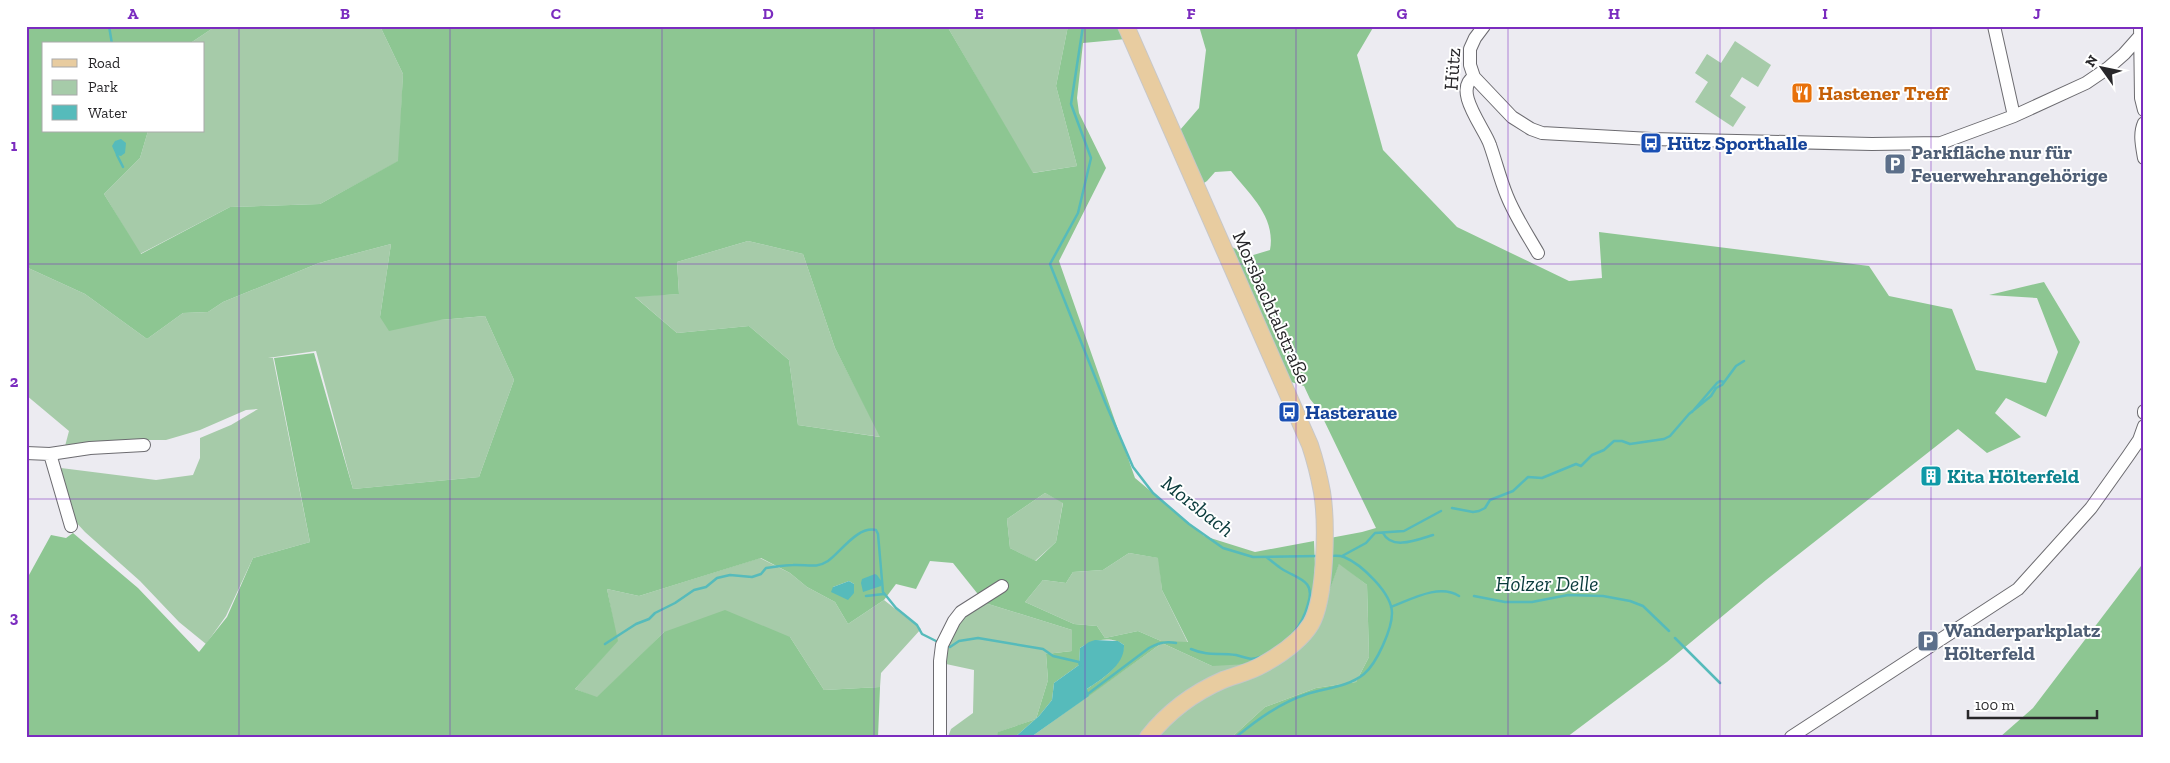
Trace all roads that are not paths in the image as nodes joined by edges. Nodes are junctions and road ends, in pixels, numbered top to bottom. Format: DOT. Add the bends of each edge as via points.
graph roads {
  1 [pos="1126,26"];
  2 [pos="1484,26"];
  3 [pos="1994,26"];
  4 [pos="2141,32"];
  5 [pos="1474,77"];
  6 [pos="2144,110"];
  7 [pos="2014,116"];
  8 [pos="2144,123"];
  9 [pos="2144,158"];
  10 [pos="1538,253"];
  11 [pos="2144,426"];
  12 [pos="144,445"];
  13 [pos="26,453"];
  14 [pos="50,454"];
  15 [pos="71,526"];
  16 [pos="1002,586"];
  17 [pos="940,737"];
  18 [pos="1148,737"];
  19 [pos="1791,737"];
  1 -- 18 [label="main road, Morsbachtalstraße" via="1310,444 1322,495 1323,556 1312,623 1288,648 1260,666 1216,683 1177,707"];
  2 -- 5 [label="street, Hütz" via="1470,49"];
  3 -- 7 [label="street"];
  4 -- 6 [label="street" via="2141,98"];
  4 -- 7 [label="street" via="2119,59 2086,83"];
  5 -- 7 [label="street" via="1512,117 1531,129 1552,135 1941,143"];
  5 -- 10 [label="street, Hütz" via="1467,85 1467,95 1490,144 1507,197"];
  8 -- 9 [label="street" via="2141,142"];
  11 -- 19 [label="street" via="2128,456 2091,508 2018,589"];
  12 -- 14 [label="street"];
  13 -- 14 [label="street"];
  14 -- 15 [label="street"];
  16 -- 17 [label="street" via="961,612 942,645"];
}
